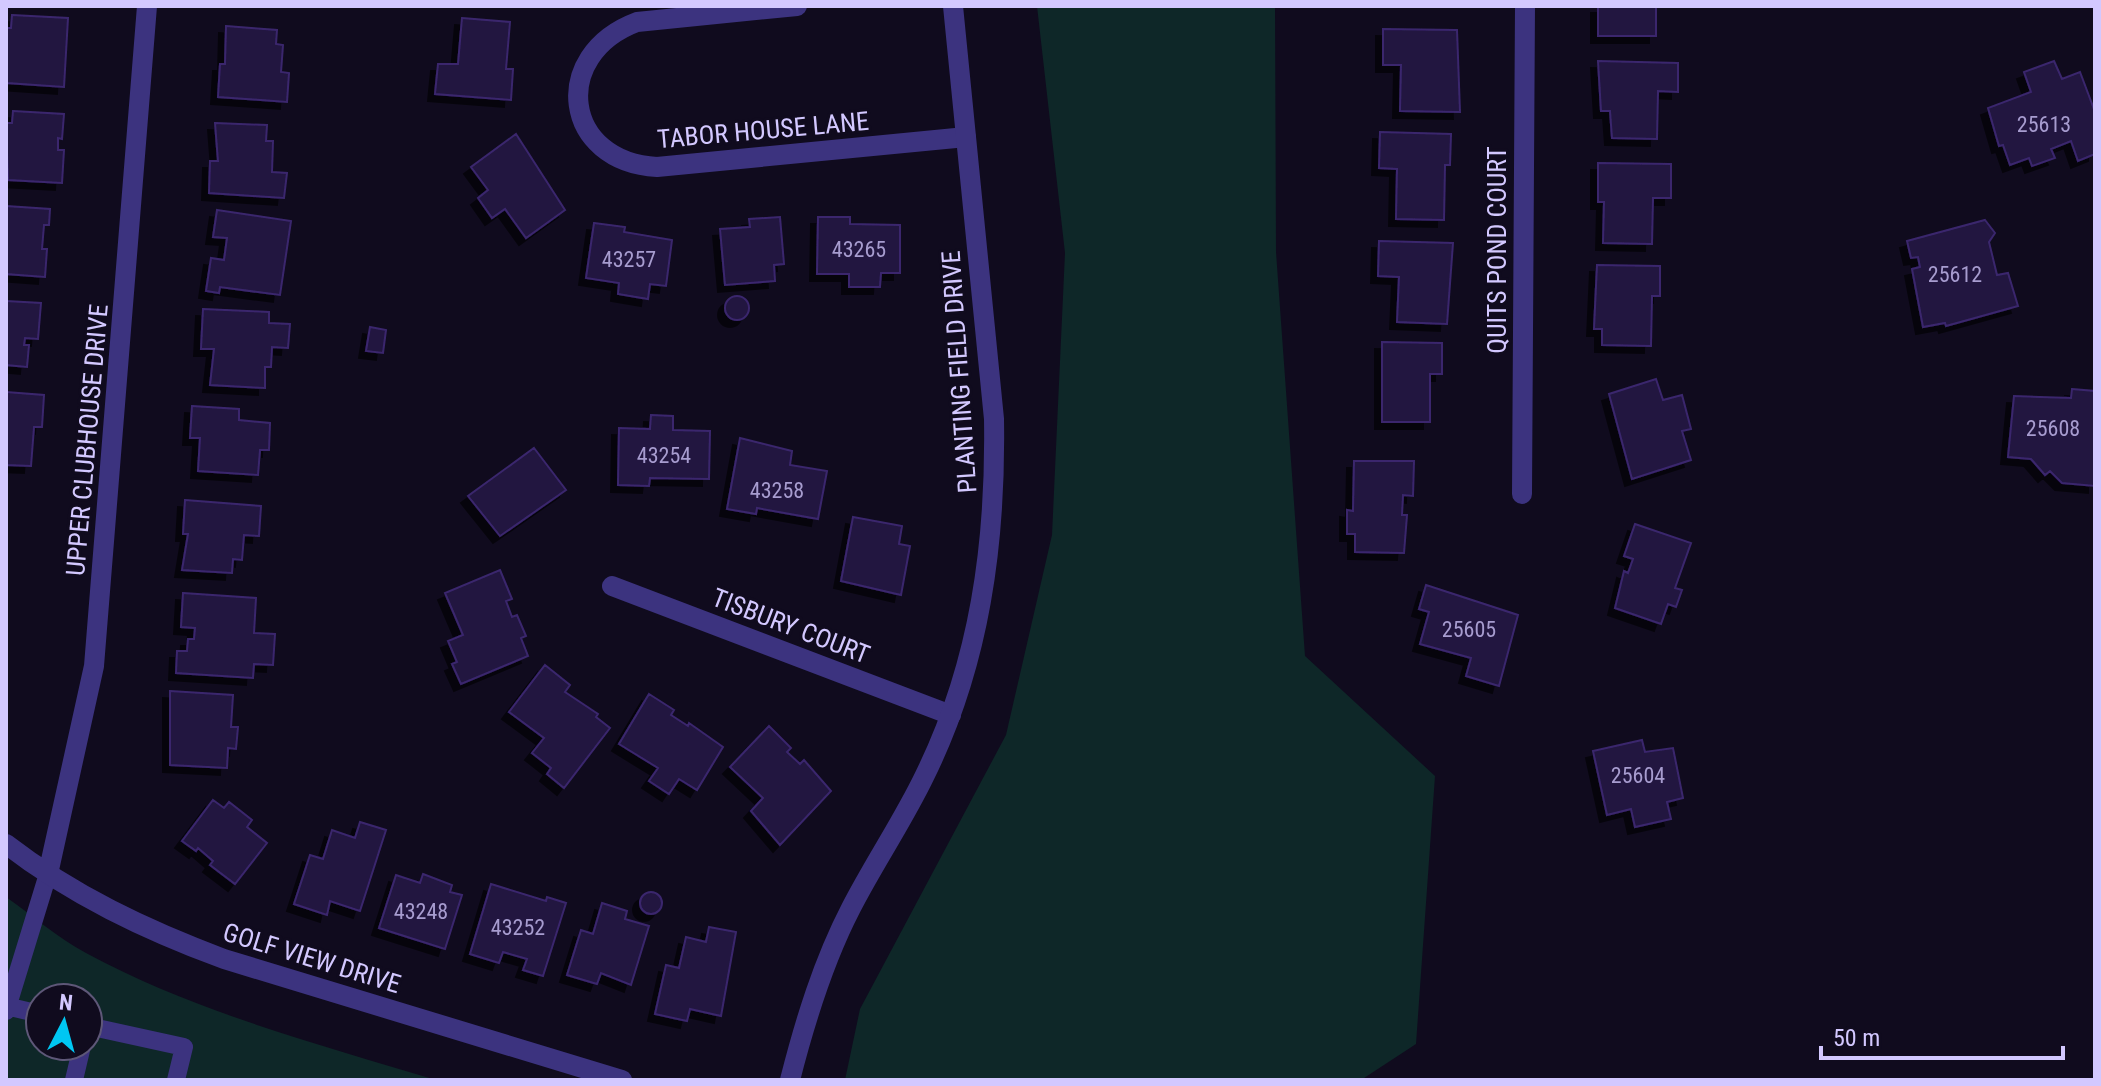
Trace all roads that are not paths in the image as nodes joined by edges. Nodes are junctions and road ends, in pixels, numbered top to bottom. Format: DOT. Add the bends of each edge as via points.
graph roads {
  1 [pos="147,6"];
  2 [pos="797,6"];
  3 [pos="953,6"];
  4 [pos="1525,6"];
  5 [pos="966,137"];
  6 [pos="1522,494"];
  7 [pos="612,586"];
  8 [pos="951,715"];
  9 [pos="6,844"];
  10 [pos="48,874"];
  11 [pos="6,1008"];
  12 [pos="104,1030"];
  13 [pos="176,1080"];
  14 [pos="622,1080"];
  15 [pos="790,1080"];
  1 -- 10 [label="street, UPPER CLUBHOUSE DRIVE" via="94,666"];
  2 -- 5 [label="street, TABOR HOUSE LANE" via="637,22 616,30 592,52 579,82 585,125 614,158 657,167"];
  3 -- 5 [label="street, PLANTING FIELD DRIVE"];
  4 -- 6 [label="street, QUITS POND COURT"];
  5 -- 8 [label="street, PLANTING FIELD DRIVE" via="994,419 995,486 979,617"];
  7 -- 8 [label="street, TISBURY COURT"];
  8 -- 15 [label="street, PLANTING FIELD DRIVE" via="926,774 850,909 824,969"];
  9 -- 10 [label="street, GOLF VIEW DRIVE"];
  10 -- 11 [label="lane"];
  10 -- 14 [label="street, GOLF VIEW DRIVE" via="165,937 224,959"];
  12 -- 13 [label="lane" via="184,1047"];
}
